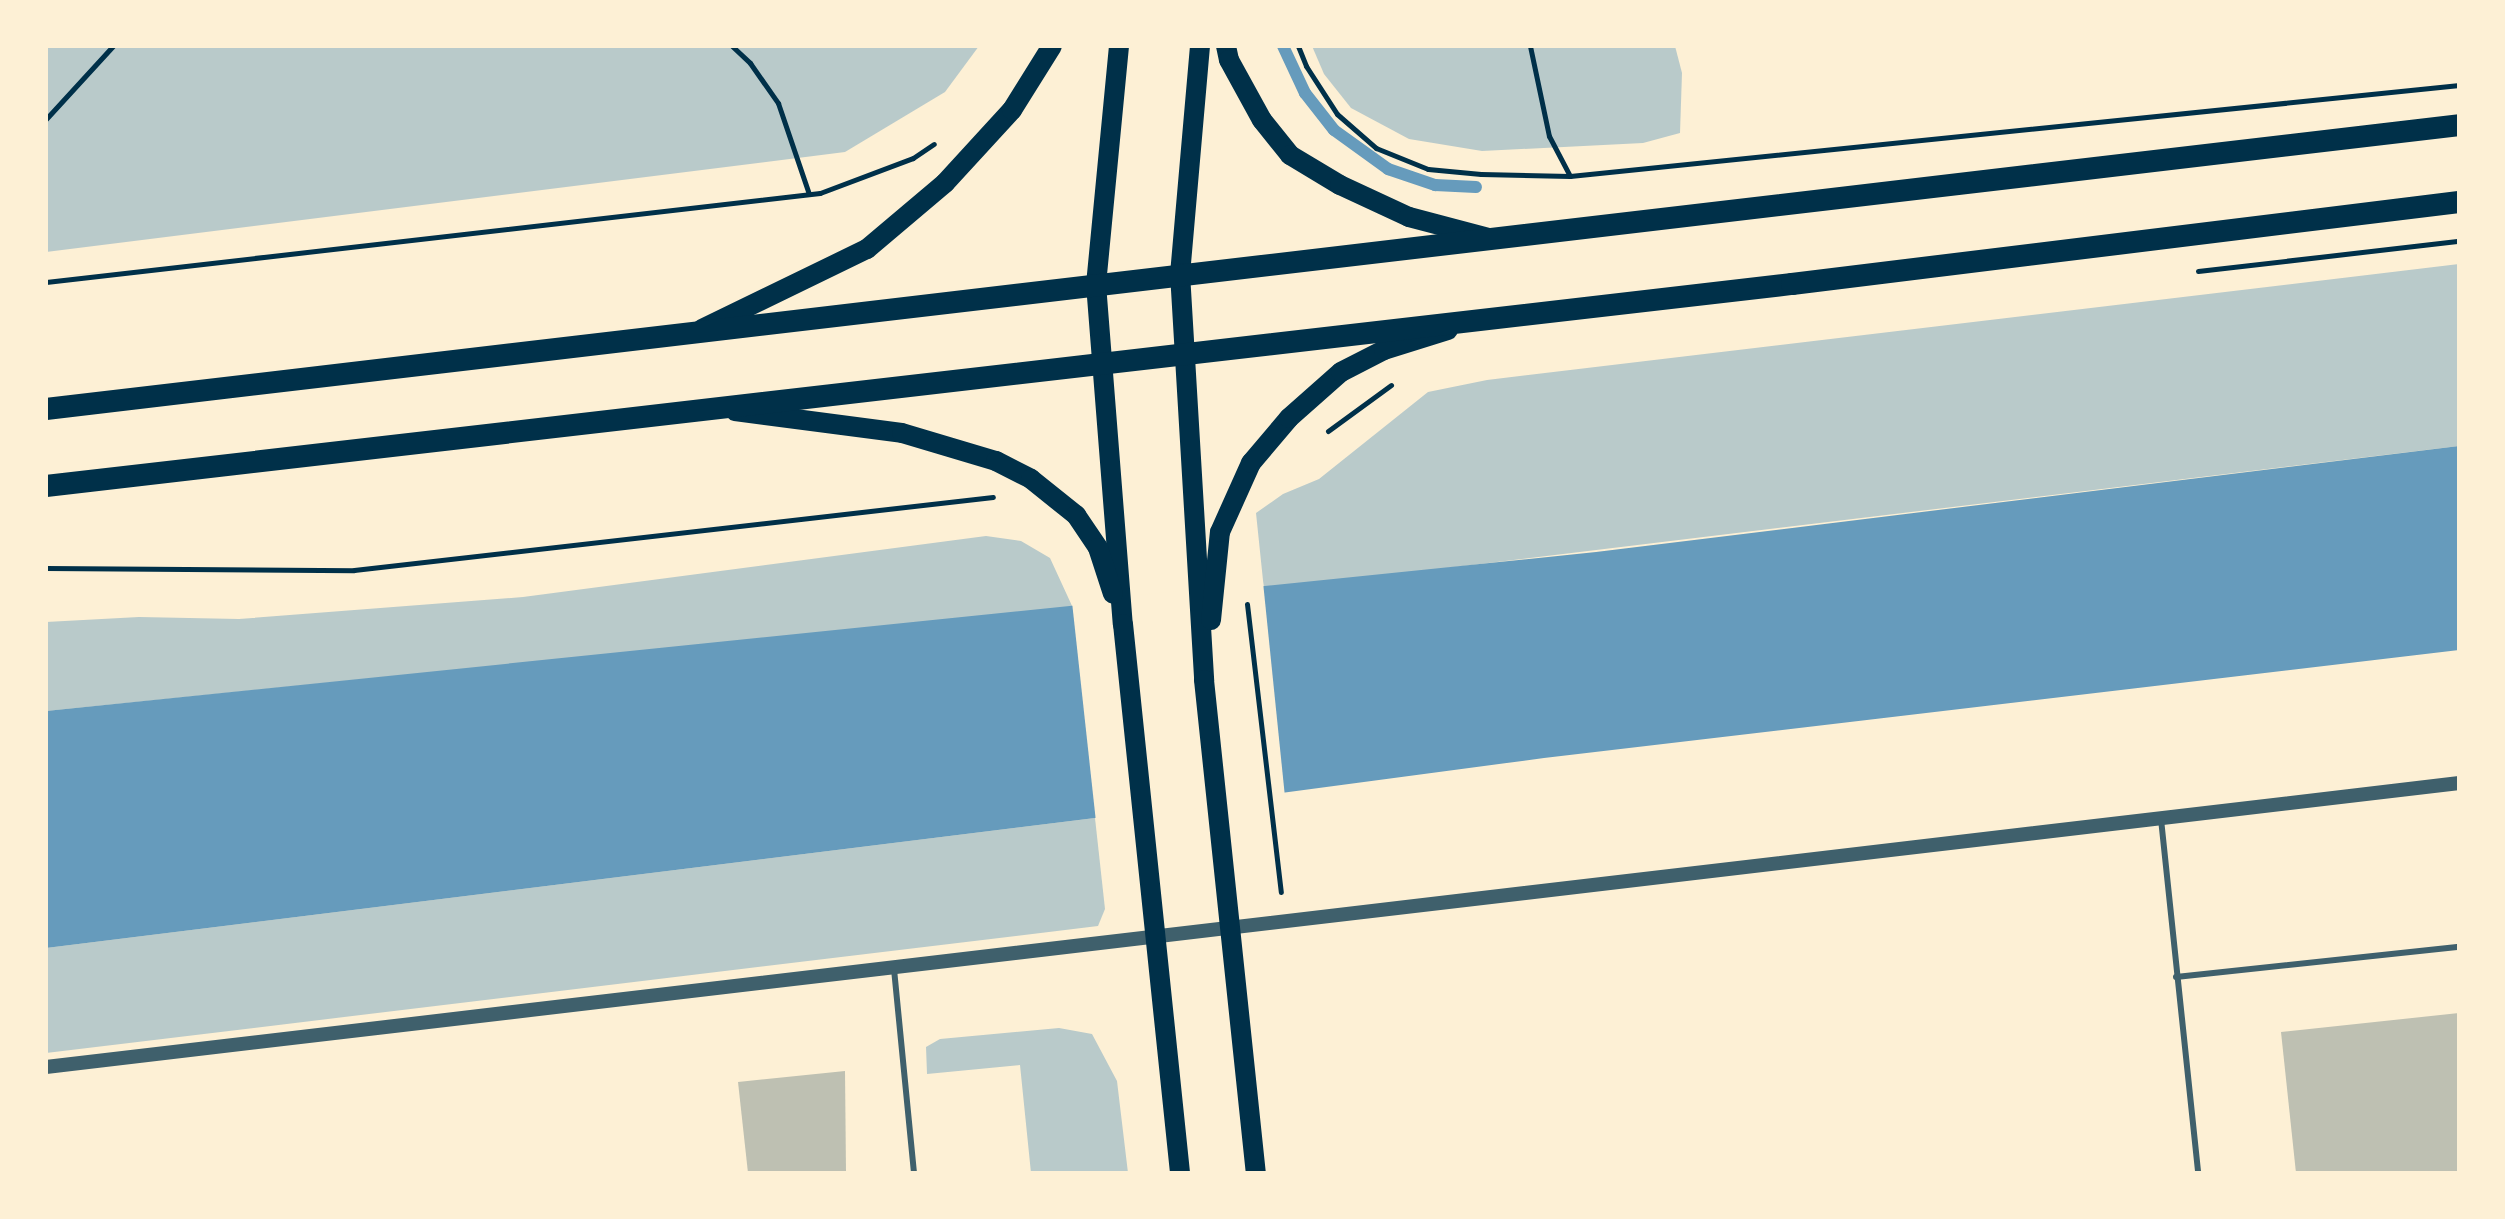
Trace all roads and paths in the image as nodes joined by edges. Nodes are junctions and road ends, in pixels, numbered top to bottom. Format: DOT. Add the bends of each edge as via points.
graph roads {
  1 [pos="113,46"];
  2 [pos="732,46"];
  3 [pos="1052,46"];
  4 [pos="1119,46"];
  5 [pos="1200,46"];
  6 [pos="1226,46"];
  7 [pos="1298,46"];
  8 [pos="1530,46"];
  9 [pos="2459,85"];
  10 [pos="46,119"];
  11 [pos="2459,125"];
  12 [pos="940,141"];
  13 [pos="1570,176"];
  14 [pos="809,194"];
  15 [pos="2459,202"];
  16 [pos="1493,239"];
  17 [pos="2459,241"];
  18 [pos="2193,271"];
  19 [pos="1180,273"];
  20 [pos="46,282"];
  21 [pos="1096,284"];
  22 [pos="1481,320"];
  23 [pos="696,331"];
  24 [pos="1186,354"];
  25 [pos="1102,364"];
  26 [pos="1396,382"];
  27 [pos="46,409"];
  28 [pos="715,409"];
  29 [pos="1315,439"];
  30 [pos="46,486"];
  31 [pos="1048,491"];
  32 [pos="46,568"];
  33 [pos="1246,594"];
  34 [pos="1123,624"];
  35 [pos="1204,680"];
  36 [pos="2459,783"];
  37 [pos="2161,817"];
  38 [pos="1281,893"];
  39 [pos="1231,927"];
  40 [pos="1157,934"];
  41 [pos="2459,947"];
  42 [pos="894,966"];
  43 [pos="2176,977"];
  44 [pos="46,1067"];
  45 [pos="914,1173"];
  46 [pos="1180,1173"];
  47 [pos="1256,1173"];
  48 [pos="2198,1173"];
  1 -- 10 [label="path"];
  2 -- 14 [label="path" via="778,103"];
  3 -- 23 [label="main road" via="1012,110 945,183 867,249"];
  4 -- 21 [label="main road"];
  5 -- 19 [label="main road"];
  6 -- 16 [label="main road" via="1262,120 1290,155 1409,217"];
  7 -- 13 [label="path" via="1337,114 1376,148 1428,169"];
  8 -- 13 [label="path" via="1549,136"];
  9 -- 13 [label="path"];
  11 -- 16 [label="highway"];
  12 -- 14 [label="path" via="913,158"];
  14 -- 20 [label="path"];
  15 -- 22 [label="highway"];
  16 -- 19 [label="highway"];
  17 -- 18 [label="path"];
  19 -- 21 [label="highway"];
  19 -- 24 [label="main road"];
  21 -- 23 [label="highway"];
  21 -- 25 [label="main road"];
  22 -- 24 [label="highway"];
  22 -- 35 [label="main road" via="1384,350 1341,372 1289,418 1251,463 1220,532"];
  23 -- 27 [label="highway"];
  24 -- 25 [label="highway"];
  24 -- 35 [label="main road"];
  25 -- 28 [label="highway"];
  25 -- 34 [label="main road"];
  26 -- 29 [label="path"];
  28 -- 30 [label="highway"];
  28 -- 31 [label="main road" via="902,433 996,461"];
  31 -- 32 [label="path" via="354,570"];
  31 -- 34 [label="main road" via="1076,515 1098,548"];
  33 -- 38 [label="path"];
  34 -- 40 [label="main road"];
  35 -- 39 [label="main road"];
  36 -- 37 [label="street"];
  37 -- 39 [label="street"];
  37 -- 43 [label="lane"];
  39 -- 40 [label="street"];
  39 -- 47 [label="main road"];
  40 -- 42 [label="street"];
  40 -- 46 [label="main road"];
  41 -- 43 [label="lane"];
  42 -- 44 [label="street"];
  42 -- 45 [label="lane"];
  43 -- 48 [label="lane"];
}
